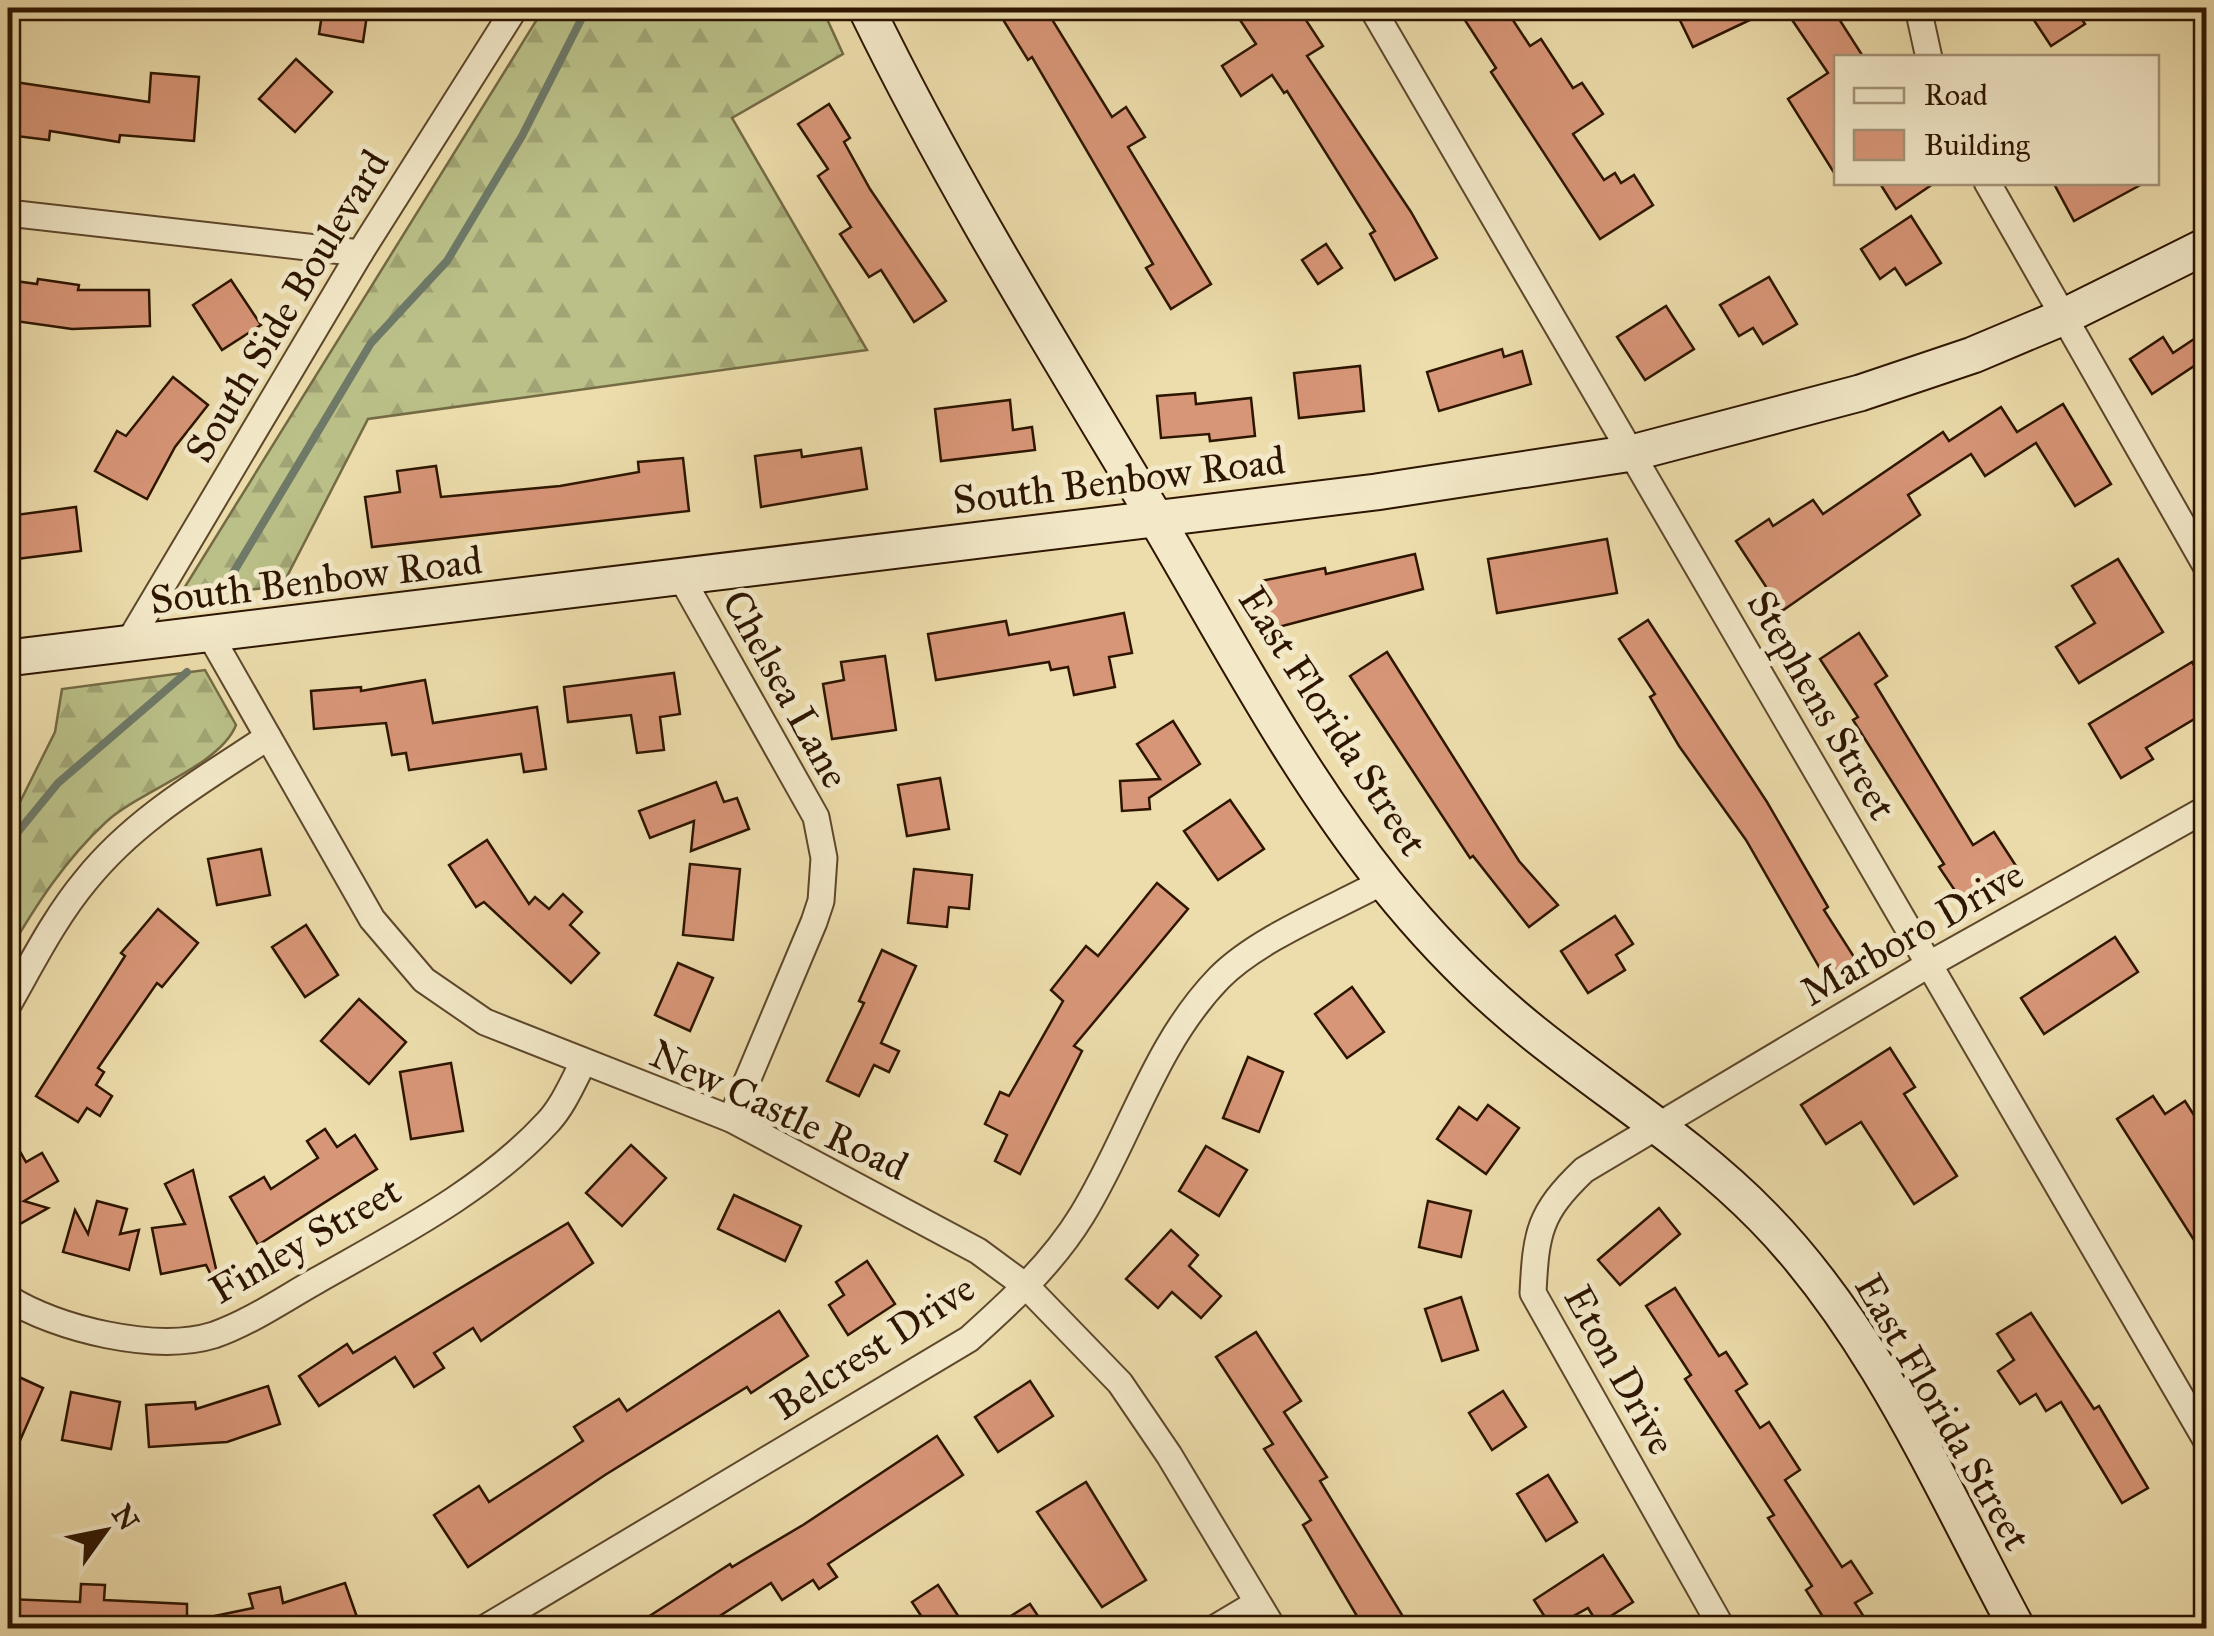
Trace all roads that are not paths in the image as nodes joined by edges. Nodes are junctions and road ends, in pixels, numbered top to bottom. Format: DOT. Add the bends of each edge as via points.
graph roads {
  1 [pos="515,8"];
  2 [pos="866,8"];
  3 [pos="1372,8"];
  4 [pos="1918,8"];
  5 [pos="1927,55"];
  6 [pos="1989,185"];
  7 [pos="8,213"];
  8 [pos="2206,246"];
  9 [pos="360,253"];
  10 [pos="2061,318"];
  11 [pos="1632,454"];
  12 [pos="1156,519"];
  13 [pos="2206,566"];
  14 [pos="682,579"];
  15 [pos="210,636"];
  16 [pos="127,645"];
  17 [pos="8,658"];
  18 [pos="268,737"];
  19 [pos="2206,810"];
  20 [pos="1384,882"];
  21 [pos="1928,965"];
  22 [pos="8,1004"];
  23 [pos="584,1062"];
  24 [pos="731,1119"];
  25 [pos="1658,1126"];
  26 [pos="1027,1287"];
  27 [pos="8,1298"];
  28 [pos="2206,1440"];
  29 [pos="1257,1603"];
  30 [pos="485,1628"];
  31 [pos="1215,1628"];
  32 [pos="1273,1628"];
  33 [pos="1722,1628"];
  34 [pos="2017,1628"];
  1 -- 9 [label="street, South Side Boulevard"];
  2 -- 12 [label="main road, East Florida Street" via="963,190"];
  3 -- 11 [label="street, Stephens Street"];
  4 -- 5 [label="street"];
  6 -- 10 [label="street"];
  7 -- 9 [label="street"];
  8 -- 10 [label="main road, South Benbow Road"];
  9 -- 16 [label="street, South Side Boulevard"];
  10 -- 11 [label="main road, South Benbow Road" via="1860,393"];
  10 -- 13 [label="street"];
  11 -- 12 [label="main road, South Benbow Road"];
  11 -- 21 [label="street, Stephens Street"];
  12 -- 14 [label="main road, South Benbow Road"];
  12 -- 20 [label="main road, East Florida Street" via="1321,796"];
  14 -- 15 [label="main road, South Benbow Road"];
  14 -- 24 [label="street, Chelsea Lane" via="808,800 824,858 814,922"];
  15 -- 16 [label="main road, South Benbow Road"];
  15 -- 18 [label="street, New Castle Road"];
  16 -- 17 [label="main road, South Benbow Road"];
  18 -- 22 [label="street" via="120,842 84,882"];
  18 -- 23 [label="street, New Castle Road" via="372,919 424,980 485,1022"];
  19 -- 21 [label="street, Marboro Drive"];
  20 -- 25 [label="main road, East Florida Street" via="1478,984"];
  20 -- 26 [label="street, Belcrest Drive" via="1222,975 1184,1020 1082,1216"];
  21 -- 25 [label="street, Marboro Drive"];
  21 -- 28 [label="street, Stephens Street"];
  23 -- 24 [label="street, New Castle Road"];
  23 -- 27 [label="street, Finley Street" via="551,1119 498,1169 359,1256 212,1335 156,1339 101,1333 39,1318"];
  24 -- 26 [label="street, New Castle Road" via="978,1251"];
  25 -- 33 [label="street, Eton Drive" via="1584,1170 1550,1202 1535,1246 1533,1293"];
  25 -- 34 [label="main road, East Florida Street" via="1764,1218 1822,1285 1864,1348"];
  26 -- 29 [label="street, New Castle Road" via="1120,1383"];
  26 -- 30 [label="street, Belcrest Drive" via="968,1339"];
  29 -- 31 [label="street"];
  29 -- 32 [label="street, New Castle Road"];
}
